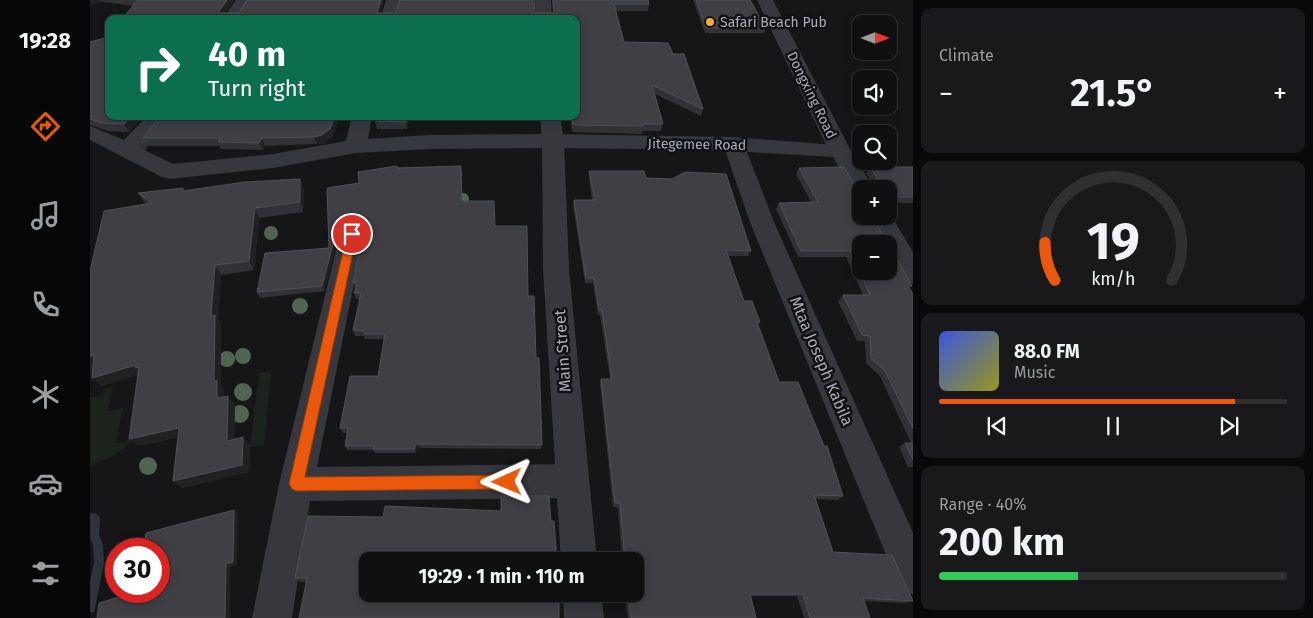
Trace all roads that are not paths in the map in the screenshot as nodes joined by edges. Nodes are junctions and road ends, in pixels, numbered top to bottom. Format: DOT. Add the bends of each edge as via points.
graph roads {
  1 [pos="244,0"];
  2 [pos="394,0"];
  3 [pos="544,0"];
  4 [pos="765,0"];
  5 [pos="234,15"];
  6 [pos="389,15"];
  7 [pos="544,15"];
  8 [pos="154,120"];
  9 [pos="361,120"];
  10 [pos="552,129"];
  11 [pos="90,132"];
  12 [pos="733,144"];
  13 [pos="356,146"];
  14 [pos="127,150"];
  15 [pos="840,151"];
  16 [pos="858,180"];
  17 [pos="884,225"];
  18 [pos="352,234"];
  19 [pos="913,274"];
  20 [pos="572,481"];
  21 [pos="296,484"];
  22 [pos="578,552"];
  23 [pos="913,576"];
  24 [pos="583,602"];
  25 [pos="272,618"];
  26 [pos="584,618"];
  1 -- 5 [label="street"];
  2 -- 6 [label="street"];
  3 -- 7 [label="street"];
  4 -- 15 [label="street, Dongxing Road"];
  8 -- 14 [label="street"];
  9 -- 13 [label="street"];
  10 -- 12 [label="street, Jitegemee Road"];
  10 -- 13 [label="street, Jitegemee Road"];
  10 -- 20 [label="street, Main Street" via="556,269"];
  11 -- 14 [label="street, Jitegemee Road"];
  12 -- 15 [label="street, Jitegemee Road"];
  12 -- 23 [label="street, Mtaa Joseph Kabila" via="762,222"];
  13 -- 14 [label="street, Jitegemee Road" via="273,161 170,172"];
  15 -- 16 [label="street, Dongxing Road"];
  17 -- 19 [label="street"];
  18 -- 21 [label="street"];
  20 -- 21 [label="street"];
  20 -- 22 [label="street, Main Street"];
  21 -- 25 [label="street"];
  24 -- 26 [label="street"];
}
